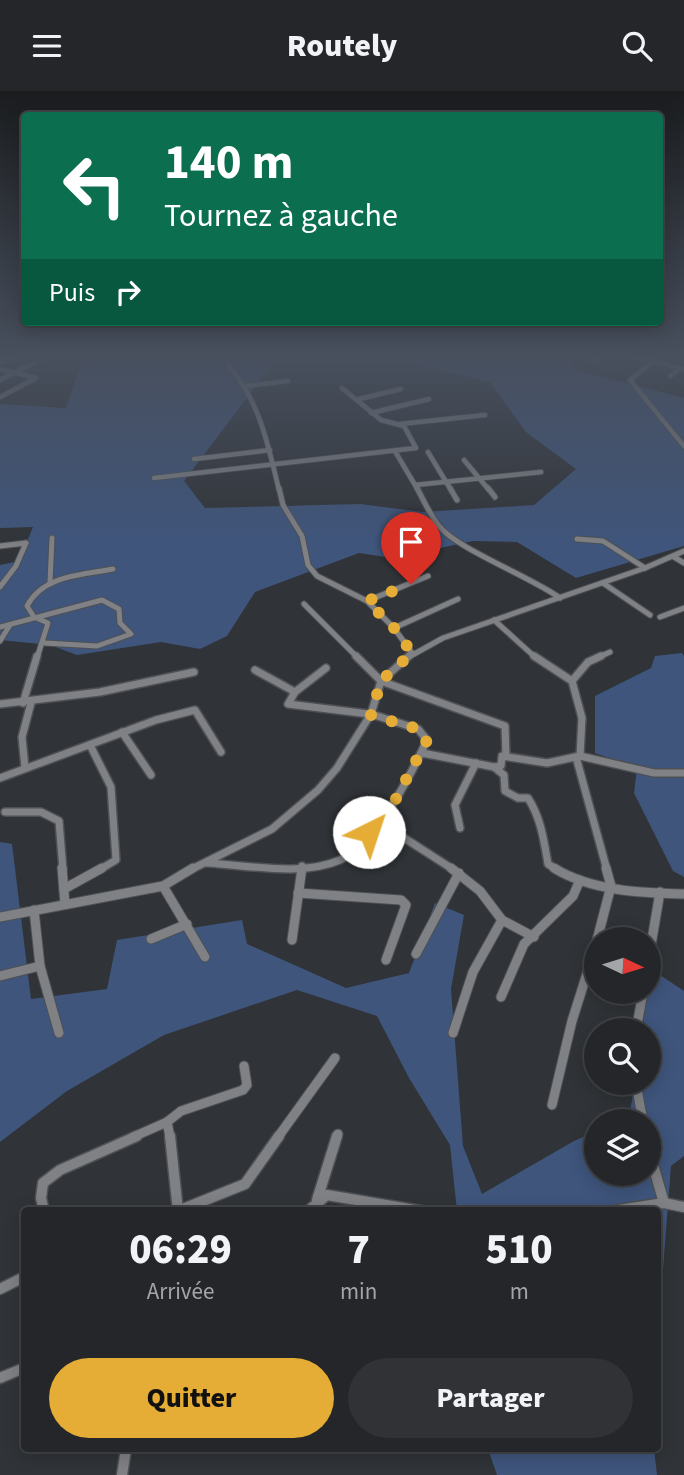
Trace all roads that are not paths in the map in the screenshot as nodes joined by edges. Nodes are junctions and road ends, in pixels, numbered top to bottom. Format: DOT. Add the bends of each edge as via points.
graph roads {
  1 [pos="259,422"];
  2 [pos="385,422"];
  3 [pos="423,422"];
  4 [pos="664,422"];
  5 [pos="400,424"];
  6 [pos="684,446"];
  7 [pos="270,450"];
  8 [pos="428,452"];
  9 [pos="396,453"];
  10 [pos="194,459"];
  11 [pos="464,460"];
  12 [pos="275,465"];
  13 [pos="541,472"];
  14 [pos="154,478"];
  15 [pos="481,480"];
  16 [pos="446,483"];
  17 [pos="415,485"];
  18 [pos="495,497"];
  19 [pos="457,500"];
  20 [pos="52,538"];
  21 [pos="577,539"];
  22 [pos="0,546"];
  23 [pos="684,551"];
  24 [pos="674,557"];
  25 [pos="684,563"];
  26 [pos="645,568"];
  27 [pos="113,569"];
  28 [pos="428,576"];
  29 [pos="50,582"];
  30 [pos="603,583"];
  31 [pos="0,587"];
  32 [pos="560,598"];
  33 [pos="458,599"];
  34 [pos="367,601"];
  35 [pos="304,604"];
  36 [pos="684,608"];
  37 [pos="650,615"];
  38 [pos="34,617"];
  39 [pos="660,617"];
  40 [pos="494,620"];
  41 [pos="10,625"];
  42 [pos="0,627"];
  43 [pos="394,628"];
  44 [pos="0,641"];
  45 [pos="45,643"];
  46 [pos="610,652"];
  47 [pos="412,653"];
  48 [pos="326,668"];
  49 [pos="255,670"];
  50 [pos="194,672"];
  51 [pos="381,681"];
  52 [pos="572,681"];
  53 [pos="295,692"];
  54 [pos="27,703"];
  55 [pos="0,705"];
  56 [pos="370,714"];
  57 [pos="122,732"];
  58 [pos="90,745"];
  59 [pos="221,752"];
  60 [pos="422,753"];
  61 [pos="506,756"];
  62 [pos="578,756"];
  63 [pos="476,764"];
  64 [pos="494,767"];
  65 [pos="25,768"];
  66 [pos="684,773"];
  67 [pos="151,775"];
  68 [pos="0,778"];
  69 [pos="390,810"];
  70 [pos="5,812"];
  71 [pos="460,828"];
  72 [pos="201,863"];
  73 [pos="302,866"];
  74 [pos="459,873"];
  75 [pos="580,880"];
  76 [pos="163,886"];
  77 [pos="611,886"];
  78 [pos="64,889"];
  79 [pos="660,892"];
  80 [pos="298,893"];
  81 [pos="684,894"];
  82 [pos="65,904"];
  83 [pos="34,910"];
  84 [pos="0,917"];
  85 [pos="502,920"];
  86 [pos="187,924"];
  87 [pos="601,927"];
  88 [pos="654,927"];
  89 [pos="534,937"];
  90 [pos="150,939"];
  91 [pos="292,940"];
  92 [pos="416,954"];
  93 [pos="205,957"];
  94 [pos="386,960"];
  95 [pos="40,965"];
  96 [pos="0,976"];
  97 [pos="584,983"];
  98 [pos="501,997"];
  99 [pos="59,1033"];
  100 [pos="453,1033"];
  101 [pos="335,1058"];
  102 [pos="244,1066"];
  103 [pos="552,1105"];
  104 [pos="167,1122"];
  105 [pos="338,1134"];
  106 [pos="659,1186"];
  107 [pos="317,1201"];
  108 [pos="664,1203"];
  109 [pos="43,1207"];
  110 [pos="178,1207"];
  111 [pos="188,1207"];
  112 [pos="312,1207"];
  113 [pos="394,1207"];
  114 [pos="638,1207"];
  115 [pos="684,1207"];
  116 [pos="21,1278"];
  117 [pos="0,1289"];
  118 [pos="21,1369"];
  119 [pos="0,1378"];
  120 [pos="126,1452"];
  121 [pos="122,1475"];
  1 -- 7 [label="street"];
  2 -- 5 [label="street"];
  3 -- 5 [label="street"];
  4 -- 6 [label="street"];
  5 -- 9 [label="street" via="416,448"];
  7 -- 10 [label="street"];
  7 -- 12 [label="street"];
  8 -- 16 [label="street"];
  9 -- 12 [label="street"];
  9 -- 17 [label="street"];
  11 -- 15 [label="street"];
  12 -- 14 [label="street"];
  12 -- 34 [label="street" via="283,505 302,536 308,565 317,576"];
  13 -- 15 [label="street"];
  15 -- 16 [label="street"];
  15 -- 18 [label="street"];
  16 -- 17 [label="street"];
  16 -- 19 [label="street"];
  17 -- 32 [label="street" via="440,529"];
  20 -- 29 [label="street"];
  21 -- 26 [label="street" via="603,541"];
  22 -- 31 [label="street" via="26,543"];
  23 -- 24 [label="street"];
  24 -- 25 [label="street"];
  24 -- 26 [label="street"];
  26 -- 30 [label="street"];
  27 -- 29 [label="street"];
  28 -- 34 [label="street"];
  29 -- 38 [label="street" via="27,604"];
  30 -- 32 [label="street"];
  30 -- 37 [label="street"];
  32 -- 40 [label="street"];
  33 -- 43 [label="street"];
  34 -- 43 [label="street"];
  35 -- 51 [label="street"];
  36 -- 39 [label="street"];
  38 -- 41 [label="street"];
  38 -- 45 [label="street" via="48,624"];
  38 -- 45 [label="street" via="102,600 119,609 120,623 131,634 97,646"];
  40 -- 47 [label="street"];
  40 -- 52 [label="street" via="537,659"];
  41 -- 42 [label="street"];
  41 -- 44 [label="street"];
  43 -- 47 [label="street"];
  45 -- 54 [label="street" via="27,682"];
  46 -- 52 [label="street" via="588,662"];
  47 -- 51 [label="street"];
  48 -- 53 [label="street"];
  49 -- 53 [label="street"];
  50 -- 54 [label="street"];
  51 -- 56 [label="street"];
  51 -- 61 [label="street" via="505,726"];
  52 -- 62 [label="street" via="582,736"];
  53 -- 56 [label="street" via="288,700 293,706"];
  54 -- 55 [label="street"];
  54 -- 65 [label="street" via="22,737"];
  56 -- 60 [label="street" via="418,729 427,740"];
  56 -- 72 [label="street" via="337,768 297,809 260,836"];
  57 -- 58 [label="street"];
  57 -- 59 [label="street" via="195,710"];
  57 -- 67 [label="street"];
  58 -- 65 [label="street"];
  58 -- 78 [label="street" via="111,787 116,860"];
  60 -- 63 [label="street"];
  60 -- 69 [label="street"];
  61 -- 62 [label="street" via="547,763"];
  61 -- 64 [label="street" via="502,756 501,766"];
  62 -- 66 [label="street" via="654,773"];
  62 -- 77 [label="street"];
  63 -- 64 [label="street"];
  63 -- 71 [label="street" via="455,805"];
  64 -- 75 [label="street" via="504,775 505,791 533,804 548,863"];
  65 -- 68 [label="street"];
  69 -- 73 [label="street" via="344,859"];
  69 -- 74 [label="street" via="395,832"];
  70 -- 78 [label="street" via="31,812 59,821"];
  72 -- 73 [label="street"];
  72 -- 76 [label="street"];
  73 -- 80 [label="street"];
  74 -- 85 [label="street"];
  74 -- 92 [label="street"];
  75 -- 77 [label="street"];
  75 -- 89 [label="street" via="573,896"];
  76 -- 82 [label="street"];
  76 -- 86 [label="street"];
  77 -- 79 [label="street"];
  77 -- 87 [label="street"];
  78 -- 82 [label="street"];
  79 -- 81 [label="street"];
  79 -- 88 [label="street"];
  80 -- 91 [label="street"];
  80 -- 94 [label="street" via="401,900 406,905"];
  82 -- 83 [label="street"];
  83 -- 84 [label="street"];
  83 -- 95 [label="street"];
  85 -- 89 [label="street"];
  85 -- 100 [label="street" via="473,972"];
  86 -- 90 [label="street"];
  86 -- 93 [label="street"];
  89 -- 98 [label="street" via="524,944"];
  95 -- 96 [label="street"];
  95 -- 99 [label="street"];
  97 -- 103 [label="street"];
  101 -- 111 [label="street" via="245,1184"];
  102 -- 104 [label="street" via="247,1085 243,1090 181,1111"];
  104 -- 109 [label="street" via="60,1170 43,1183"];
  104 -- 110 [label="street"];
  105 -- 107 [label="street"];
  106 -- 108 [label="street"];
  107 -- 112 [label="street"];
  107 -- 113 [label="street" via="327,1195"];
  108 -- 114 [label="street"];
  108 -- 115 [label="street"];
  116 -- 117 [label="street"];
  118 -- 119 [label="street"];
  120 -- 121 [label="street"];
}
